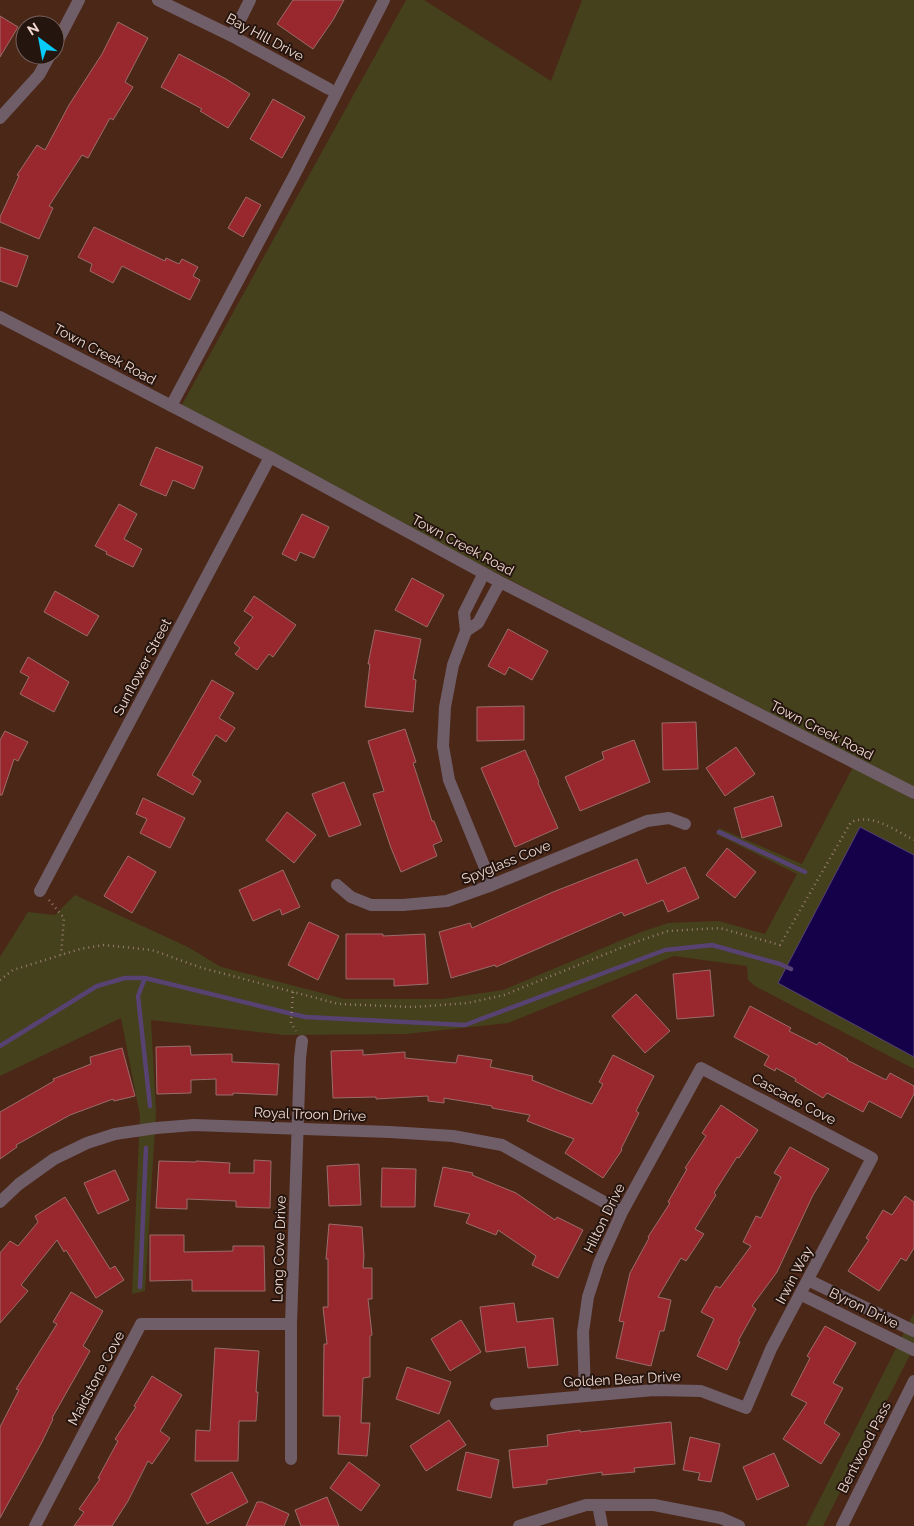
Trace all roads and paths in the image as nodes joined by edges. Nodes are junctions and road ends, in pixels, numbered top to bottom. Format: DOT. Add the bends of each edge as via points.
graph roads {
  1 [pos="78,0"];
  2 [pos="158,0"];
  3 [pos="250,0"];
  4 [pos="384,0"];
  5 [pos="65,26"];
  6 [pos="232,36"];
  7 [pos="44,65"];
  8 [pos="329,88"];
  9 [pos="0,118"];
  10 [pos="0,317"];
  11 [pos="171,406"];
  12 [pos="270,457"];
  13 [pos="484,573"];
  14 [pos="500,582"];
  15 [pos="466,631"];
  16 [pos="914,793"];
  17 [pos="685,824"];
  18 [pos="914,840"];
  19 [pos="337,885"];
  20 [pos="492,885"];
  21 [pos="40,891"];
  22 [pos="61,955"];
  23 [pos="0,980"];
  24 [pos="292,992"];
  25 [pos="302,1041"];
  26 [pos="701,1068"];
  27 [pos="298,1128"];
  28 [pos="872,1158"];
  29 [pos="0,1202"];
  30 [pos="622,1212"];
  31 [pos="808,1280"];
  32 [pos="800,1294"];
  33 [pos="291,1324"];
  34 [pos="914,1331"];
  35 [pos="914,1350"];
  36 [pos="914,1381"];
  37 [pos="585,1395"];
  38 [pos="496,1404"];
  39 [pos="746,1408"];
  40 [pos="291,1460"];
  41 [pos="598,1505"];
  42 [pos="35,1526"];
  43 [pos="519,1526"];
  44 [pos="602,1526"];
  45 [pos="739,1526"];
  46 [pos="842,1526"];
  1 -- 5 [label="street"];
  2 -- 6 [label="street, Bay HIll Drive"];
  3 -- 6 [label="street"];
  4 -- 11 [label="street"];
  6 -- 8 [label="street, Bay HIll Drive"];
  7 -- 9 [label="street"];
  10 -- 11 [label="street, Town Creek Road"];
  11 -- 12 [label="street, Town Creek Road"];
  12 -- 13 [label="street, Town Creek Road"];
  12 -- 21 [label="street, Sunflower Street"];
  13 -- 14 [label="street, Town Creek Road"];
  13 -- 15 [label="street" via="464,613"];
  14 -- 15 [label="street" via="478,624"];
  14 -- 16 [label="street, Town Creek Road"];
  15 -- 20 [label="street" via="453,665 445,707 444,746 449,780"];
  17 -- 20 [label="street, Spyglass Cove" via="668,818 647,821"];
  18 -- 24 [label="path" via="873,819 860,818 851,822 780,945 720,928 668,931 504,995 468,1003 413,1007 339,1004"];
  19 -- 20 [label="street, Spyglass Cove" via="351,897 371,904 403,905 447,901"];
  21 -- 22 [label="path" via="64,918"];
  22 -- 23 [label="path" via="13,970"];
  22 -- 24 [label="path" via="104,945 152,950 202,968"];
  24 -- 25 [label="path" via="291,1023"];
  25 -- 27 [label="street, Long Cove Drive"];
  26 -- 28 [label="street, Cascade Cove"];
  26 -- 30 [label="street, Hilton Drive"];
  27 -- 29 [label="street, Royal Troon Drive" via="194,1125 115,1134 54,1159"];
  27 -- 30 [label="street, Royal Troon Drive" via="453,1136 502,1145"];
  27 -- 33 [label="street, Long Cove Drive"];
  28 -- 31 [label="street, Irwin Way"];
  30 -- 37 [label="street, Hilton Drive" via="588,1297 583,1332"];
  31 -- 32 [label="street, Irwin Way"];
  31 -- 34 [label="street, Byron Drive"];
  32 -- 35 [label="street, Byron Drive"];
  32 -- 39 [label="street, Irwin Way" via="771,1349"];
  33 -- 40 [label="street, Long Cove Drive"];
  33 -- 42 [label="street, Maidstone Cove" via="141,1324"];
  36 -- 46 [label="street, Bentwood Pass"];
  37 -- 38 [label="street, Golden Bear Drive"];
  37 -- 39 [label="street, Golden Bear Drive" via="654,1390 701,1391"];
  41 -- 43 [label="street" via="586,1505"];
  41 -- 44 [label="street"];
  41 -- 45 [label="street" via="654,1505 721,1518"];
}
